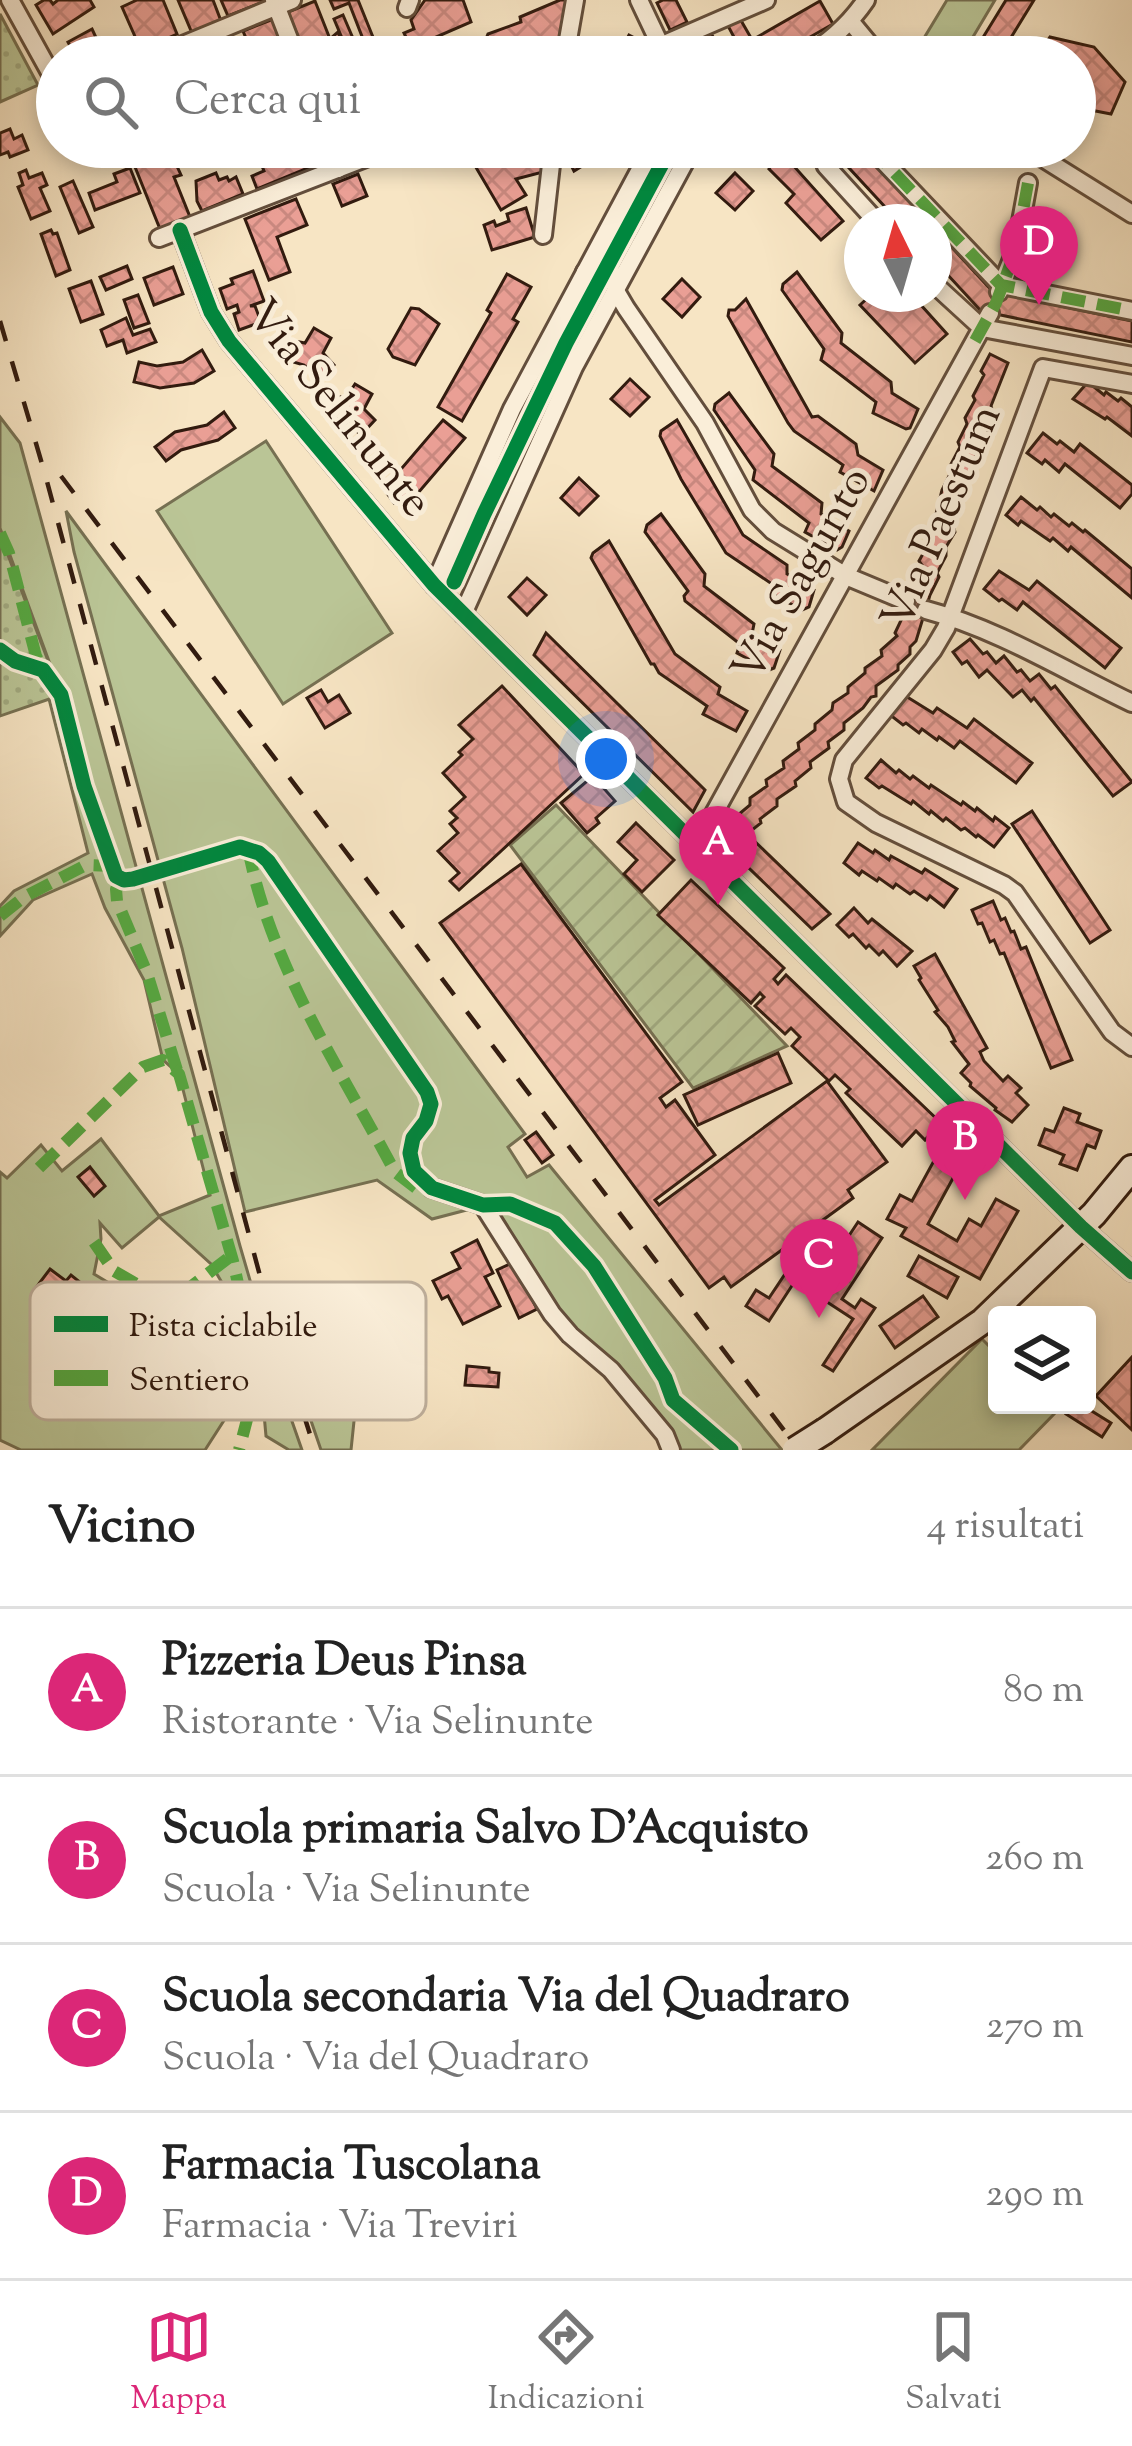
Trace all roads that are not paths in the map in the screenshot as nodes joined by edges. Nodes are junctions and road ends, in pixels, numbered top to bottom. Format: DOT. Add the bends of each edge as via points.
graph roads {
  1 [pos="10,0"];
  2 [pos="575,0"];
  3 [pos="639,0"];
  4 [pos="766,0"];
  5 [pos="866,0"];
  6 [pos="281,2"];
  7 [pos="851,22"];
  8 [pos="202,36"];
  9 [pos="290,36"];
  10 [pos="569,36"];
  11 [pos="657,36"];
  12 [pos="698,36"];
  13 [pos="836,36"];
  14 [pos="863,36"];
  15 [pos="36,47"];
  16 [pos="551,168"];
  17 [pos="641,168"];
  18 [pos="682,168"];
  19 [pos="828,168"];
  20 [pos="889,168"];
  21 [pos="1059,168"];
  22 [pos="338,169"];
  23 [pos="1028,183"];
  24 [pos="861,204"];
  25 [pos="1132,214"];
  26 [pos="180,230"];
  27 [pos="543,235"];
  28 [pos="159,238"];
  29 [pos="585,272"];
  30 [pos="1000,289"];
  31 [pos="616,291"];
  32 [pos="952,300"];
  33 [pos="1132,311"];
  34 [pos="982,327"];
  35 [pos="1132,356"];
  36 [pos="1132,384"];
  37 [pos="847,576"];
  38 [pos="434,585"];
  39 [pos="906,602"];
  40 [pos="926,610"];
  41 [pos="463,614"];
  42 [pos="952,617"];
  43 [pos="1132,703"];
  44 [pos="696,845"];
  45 [pos="1132,1047"];
  46 [pos="1132,1168"];
  47 [pos="432,1187"];
  48 [pos="1081,1227"];
  49 [pos="1132,1272"];
  50 [pos="670,1450"];
  51 [pos="795,1450"];
  1 -- 15 [label="street"];
  2 -- 10 [label="street"];
  3 -- 11 [label="street"];
  4 -- 12 [label="street"];
  5 -- 7 [label="street"];
  6 -- 8 [label="street"];
  6 -- 9 [label="street"];
  7 -- 13 [label="street"];
  7 -- 14 [label="street"];
  16 -- 27 [label="street"];
  17 -- 29 [label="street"];
  18 -- 31 [label="street"];
  19 -- 24 [label="street"];
  20 -- 30 [label="street"];
  21 -- 25 [label="street"];
  22 -- 26 [label="street"];
  23 -- 30 [label="street"];
  26 -- 28 [label="street"];
  26 -- 38 [label="street, Via Selinunte" via="229,341"];
  29 -- 31 [label="street" via="598,265 614,275"];
  29 -- 38 [label="street" via="512,409"];
  30 -- 33 [label="street"];
  31 -- 37 [label="street" via="706,423 752,510"];
  31 -- 41 [label="street"];
  32 -- 34 [label="street"];
  34 -- 35 [label="street"];
  34 -- 37 [label="street, Via Sagunto"];
  36 -- 42 [label="street, Via Paestum" via="1043,368"];
  37 -- 39 [label="street"];
  37 -- 44 [label="street, Via Sagunto"];
  38 -- 41 [label="street, Via Selinunte"];
  40 -- 42 [label="street"];
  41 -- 44 [label="street, Via Selinunte"];
  42 -- 43 [label="street"];
  42 -- 45 [label="street, Via Paestum" via="844,760 846,802 1012,890 1106,1024"];
  44 -- 48 [label="street, Via Selinunte"];
  46 -- 48 [label="main road"];
  47 -- 50 [label="street" via="482,1205 552,1313 611,1370"];
  48 -- 49 [label="street, Via Selinunte"];
  48 -- 51 [label="main road, bridge" via="983,1321"];
}
